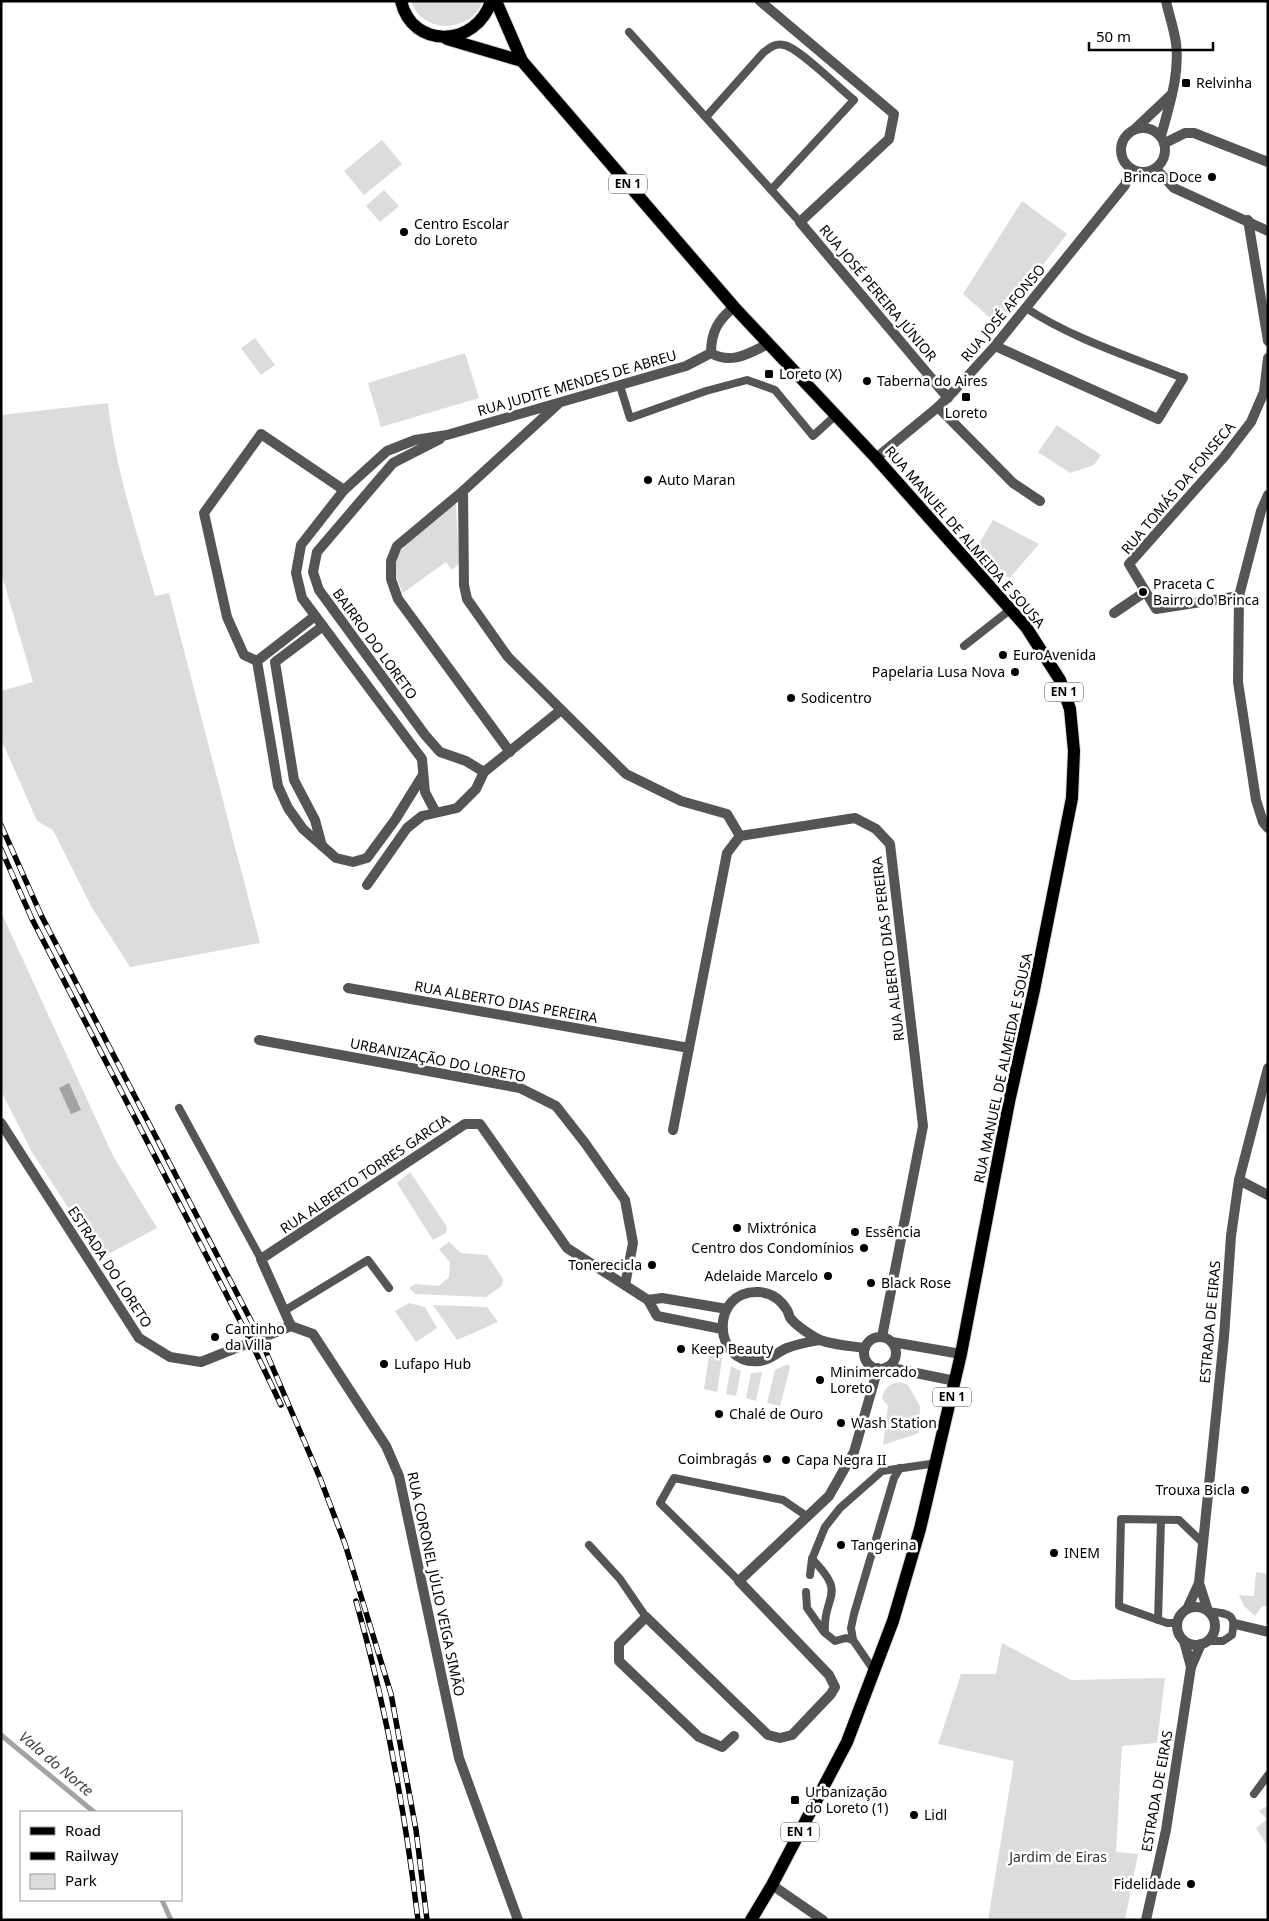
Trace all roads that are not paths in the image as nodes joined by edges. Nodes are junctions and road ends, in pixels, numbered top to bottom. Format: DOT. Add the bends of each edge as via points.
graph roads {
  1 [pos="400,1"];
  2 [pos="492,1"];
  3 [pos="496,1"];
  4 [pos="760,1"];
  5 [pos="1166,1"];
  6 [pos="629,32"];
  7 [pos="442,38"];
  8 [pos="522,61"];
  9 [pos="1173,94"];
  10 [pos="706,117"];
  11 [pos="1135,129"];
  12 [pos="1163,139"];
  13 [pos="1268,162"];
  14 [pos="1130,168"];
  15 [pos="1156,168"];
  16 [pos="771,190"];
  17 [pos="1248,220"];
  18 [pos="800,222"];
  19 [pos="1268,231"];
  20 [pos="734,306"];
  21 [pos="1026,308"];
  22 [pos="1268,341"];
  23 [pos="768,344"];
  24 [pos="995,346"];
  25 [pos="711,353"];
  26 [pos="1268,358"];
  27 [pos="1183,378"];
  28 [pos="620,386"];
  29 [pos="948,398"];
  30 [pos="559,403"];
  31 [pos="938,407"];
  32 [pos="836,415"];
  33 [pos="447,435"];
  34 [pos="876,458"];
  35 [pos="344,490"];
  36 [pos="463,491"];
  37 [pos="1268,495"];
  38 [pos="1040,501"];
  39 [pos="1145,592"];
  40 [pos="1239,596"];
  41 [pos="1011,609"];
  42 [pos="1114,613"];
  43 [pos="315,616"];
  44 [pos="323,626"];
  45 [pos="964,646"];
  46 [pos="257,661"];
  47 [pos="561,710"];
  48 [pos="510,752"];
  49 [pos="484,772"];
  50 [pos="423,775"];
  51 [pos="434,811"];
  52 [pos="1268,828"];
  53 [pos="740,836"];
  54 [pos="322,846"];
  55 [pos="367,885"];
  56 [pos="348,988"];
  57 [pos="260,1040"];
  58 [pos="689,1048"];
  59 [pos="1268,1068"];
  60 [pos="179,1108"];
  61 [pos="1,1123"];
  62 [pos="673,1130"];
  63 [pos="1239,1180"];
  64 [pos="1268,1195"];
  65 [pos="261,1259"];
  66 [pos="625,1285"];
  67 [pos="389,1288"];
  68 [pos="648,1300"];
  69 [pos="727,1309"];
  70 [pos="284,1311"];
  71 [pos="291,1326"];
  72 [pos="722,1329"];
  73 [pos="882,1337"];
  74 [pos="820,1340"];
  75 [pos="892,1342"];
  76 [pos="865,1348"];
  77 [pos="961,1354"];
  78 [pos="883,1367"];
  79 [pos="955,1380"];
  80 [pos="937,1463"];
  81 [pos="900,1468"];
  82 [pos="808,1517"];
  83 [pos="1161,1520"];
  84 [pos="1202,1542"];
  85 [pos="588,1545"];
  86 [pos="812,1560"];
  87 [pos="810,1575"];
  88 [pos="739,1581"];
  89 [pos="1199,1582"];
  90 [pos="806,1592"];
  91 [pos="1187,1609"];
  92 [pos="1208,1611"];
  93 [pos="646,1617"];
  94 [pos="1158,1620"];
  95 [pos="1177,1624"];
  96 [pos="1234,1624"];
  97 [pos="1268,1632"];
  98 [pos="826,1633"];
  99 [pos="853,1640"];
  100 [pos="1184,1640"];
  101 [pos="1204,1643"];
  102 [pos="1191,1667"];
  103 [pos="874,1672"];
  104 [pos="734,1736"];
  105 [pos="1268,1776"];
  106 [pos="1254,1794"];
  107 [pos="772,1885"];
  108 [pos="518,1920"];
  109 [pos="751,1920"];
  110 [pos="823,1920"];
  111 [pos="1146,1920"];
  1 -- 7 [label="main road" via="410,20 424,32"];
  2 -- 7 [label="main road" via="488,13 476,27 460,36"];
  3 -- 8 [label="main road, EN 1"];
  4 -- 18 [label="street, RUA JOSÉ PEREIRA JÚNIOR" via="894,114 889,139"];
  5 -- 9 [label="street" via="1176,44"];
  6 -- 10 [label="lane"];
  7 -- 8 [label="main road"];
  8 -- 20 [label="main road, EN 1"];
  9 -- 11 [label="street"];
  9 -- 12 [label="street"];
  10 -- 16 [label="lane"];
  10 -- 16 [label="lane" via="763,53 781,44 794,49 854,100"];
  11 -- 12 [label="street" via="1153,130"];
  11 -- 14 [label="street" via="1128,133 1121,148 1125,163"];
  12 -- 13 [label="street" via="1194,133"];
  12 -- 15 [label="street" via="1165,157"];
  14 -- 15 [label="street" via="1138,172"];
  14 -- 21 [label="street, RUA JOSÉ AFONSO" via="1125,185"];
  15 -- 17 [label="street" via="1174,188"];
  16 -- 18 [label="lane"];
  17 -- 19 [label="street"];
  17 -- 22 [label="street"];
  18 -- 29 [label="street, RUA JOSÉ PEREIRA JÚNIOR"];
  20 -- 23 [label="main road, RUA MANUEL DE ALMEIDA E SOUSA / EN 1"];
  20 -- 25 [label="street" via="717,324"];
  21 -- 24 [label="street, RUA JOSÉ AFONSO"];
  21 -- 27 [label="lane" via="1076,334"];
  23 -- 25 [label="street" via="741,357 728,358"];
  23 -- 32 [label="main road, RUA MANUEL DE ALMEIDA E SOUSA / EN 1"];
  24 -- 27 [label="street" via="1158,419"];
  24 -- 29 [label="street, RUA JOSÉ AFONSO"];
  25 -- 28 [label="street, RUA JUDITE MENDES DE ABREU" via="686,366"];
  26 -- 39 [label="street, RUA TOMÁS DA FONSECA" via="1264,392 1251,422 1129,564"];
  28 -- 30 [label="street, RUA JUDITE MENDES DE ABREU"];
  28 -- 32 [label="lane" via="630,418 747,380 775,390 813,436"];
  29 -- 31 [label="street, RUA JOSÉ AFONSO"];
  30 -- 33 [label="street, RUA JUDITE MENDES DE ABREU"];
  30 -- 36 [label="street"];
  31 -- 34 [label="street, RUA JOSÉ AFONSO"];
  31 -- 38 [label="street" via="1013,483"];
  32 -- 34 [label="main road, RUA MANUEL DE ALMEIDA E SOUSA / EN 1"];
  33 -- 35 [label="street" via="414,440 387,451"];
  33 -- 49 [label="street, BAIRRO DO LORETO" via="393,463 317,552 313,572 319,590 425,735 440,752 466,761"];
  34 -- 41 [label="main road, RUA MANUEL DE ALMEIDA E SOUSA / EN 1"];
  35 -- 43 [label="street" via="301,544 296,572 302,598"];
  35 -- 46 [label="street" via="261,434 204,513 227,617 244,655"];
  36 -- 47 [label="street" via="467,599 508,658"];
  36 -- 48 [label="street" via="397,546 391,561 391,579 398,599"];
  37 -- 40 [label="street"];
  39 -- 40 [label="street, RUA TOMÁS DA FONSECA" via="1156,609"];
  39 -- 42 [label="street"];
  40 -- 52 [label="street" via="1238,682 1256,800"];
  41 -- 45 [label="lane"];
  41 -- 77 [label="main road, RUA MANUEL DE ALMEIDA E SOUSA / EN 1" via="1060,680 1070,709 1074,752 1072,798"];
  43 -- 44 [label="street"];
  43 -- 46 [label="street"];
  44 -- 50 [label="street" via="422,759"];
  44 -- 54 [label="street" via="275,662 294,780 315,820"];
  46 -- 54 [label="street" via="278,786 303,829"];
  47 -- 48 [label="street"];
  47 -- 53 [label="street" via="626,774 681,801 727,814"];
  48 -- 49 [label="street"];
  49 -- 51 [label="street" via="476,789 457,808"];
  50 -- 51 [label="street" via="425,792"];
  50 -- 54 [label="street" via="367,858 353,862 336,858"];
  51 -- 55 [label="street" via="407,828"];
  53 -- 58 [label="street" via="727,853"];
  53 -- 73 [label="street, RUA ALBERTO DIAS PEREIRA" via="854,818 876,829 890,844 923,1126"];
  56 -- 58 [label="street, RUA ALBERTO DIAS PEREIRA"];
  57 -- 66 [label="street, URBANIZAÇÃO DO LORETO" via="520,1088 556,1106 625,1200 632,1243"];
  58 -- 62 [label="street"];
  59 -- 63 [label="street, ESTRADA DE EIRAS"];
  60 -- 65 [label="lane"];
  61 -- 71 [label="street, ESTRADA DO LORETO" via="139,1338 170,1358 201,1362"];
  63 -- 64 [label="street"];
  63 -- 84 [label="street, ESTRADA DE EIRAS"];
  65 -- 66 [label="street, RUA ALBERTO TORRES GARCIA" via="465,1124 480,1124 567,1248"];
  65 -- 70 [label="street"];
  66 -- 68 [label="street, RUA ALBERTO TORRES GARCIA"];
  67 -- 70 [label="lane" via="368,1260"];
  68 -- 69 [label="street" via="662,1298"];
  68 -- 72 [label="street, RUA ALBERTO TORRES GARCIA" via="657,1316"];
  69 -- 72 [label="street"];
  69 -- 74 [label="street" via="733,1301 751,1293 771,1295 781,1302 791,1320"];
  70 -- 71 [label="street"];
  71 -- 108 [label="street, RUA CORONEL JÚLIO VEIGA SIMÃO" via="313,1334 386,1446 399,1476 459,1758"];
  72 -- 74 [label="street" via="730,1349 749,1360 768,1359 785,1348"];
  73 -- 75 [label="street"];
  73 -- 76 [label="street" via="872,1339"];
  74 -- 76 [label="street"];
  75 -- 77 [label="street"];
  75 -- 78 [label="street" via="896,1355"];
  76 -- 78 [label="street" via="868,1363"];
  77 -- 79 [label="main road, RUA MANUEL DE ALMEIDA E SOUSA / EN 1"];
  78 -- 79 [label="street"];
  78 -- 82 [label="street" via="854,1452 830,1496"];
  79 -- 80 [label="main road, RUA MANUEL DE ALMEIDA E SOUSA / EN 1"];
  80 -- 81 [label="lane"];
  80 -- 103 [label="main road, RUA MANUEL DE ALMEIDA E SOUSA / EN 1" via="895,1612"];
  81 -- 86 [label="lane" via="882,1471 840,1508 825,1527"];
  81 -- 99 [label="lane" via="894,1478 854,1614"];
  82 -- 88 [label="street"];
  82 -- 88 [label="lane" via="783,1500 674,1478 660,1503"];
  83 -- 84 [label="lane" via="1179,1520"];
  83 -- 94 [label="lane"];
  83 -- 94 [label="lane" via="1121,1519 1119,1606"];
  84 -- 89 [label="street, ESTRADA DE EIRAS"];
  85 -- 93 [label="lane" via="620,1579"];
  86 -- 87 [label="lane"];
  86 -- 98 [label="lane" via="831,1584"];
  88 -- 93 [label="street" via="830,1675 835,1687 792,1734 780,1738 768,1735"];
  89 -- 91 [label="street, ESTRADA DE EIRAS"];
  89 -- 92 [label="street, ESTRADA DE EIRAS"];
  90 -- 98 [label="lane" via="807,1608"];
  91 -- 92 [label="street" via="1198,1607"];
  91 -- 95 [label="street, ESTRADA DE EIRAS"];
  92 -- 96 [label="lane" via="1227,1614"];
  92 -- 101 [label="street, ESTRADA DE EIRAS" via="1215,1625 1212,1637"];
  93 -- 104 [label="street" via="619,1644 619,1661 699,1737 722,1747"];
  94 -- 95 [label="lane"];
  95 -- 100 [label="street, ESTRADA DE EIRAS"];
  96 -- 97 [label="street"];
  96 -- 101 [label="lane" via="1232,1635 1223,1641"];
  98 -- 99 [label="lane" via="834,1640"];
  99 -- 103 [label="lane"];
  100 -- 101 [label="street" via="1192,1644"];
  100 -- 102 [label="street, ESTRADA DE EIRAS"];
  101 -- 102 [label="street, ESTRADA DE EIRAS"];
  102 -- 111 [label="street, ESTRADA DE EIRAS" via="1166,1830"];
  103 -- 107 [label="main road, RUA MANUEL DE ALMEIDA E SOUSA / EN 1" via="846,1742"];
  105 -- 106 [label="lane"];
  107 -- 109 [label="main road, RUA MANUEL DE ALMEIDA E SOUSA / EN 1"];
  107 -- 110 [label="street"];
}
